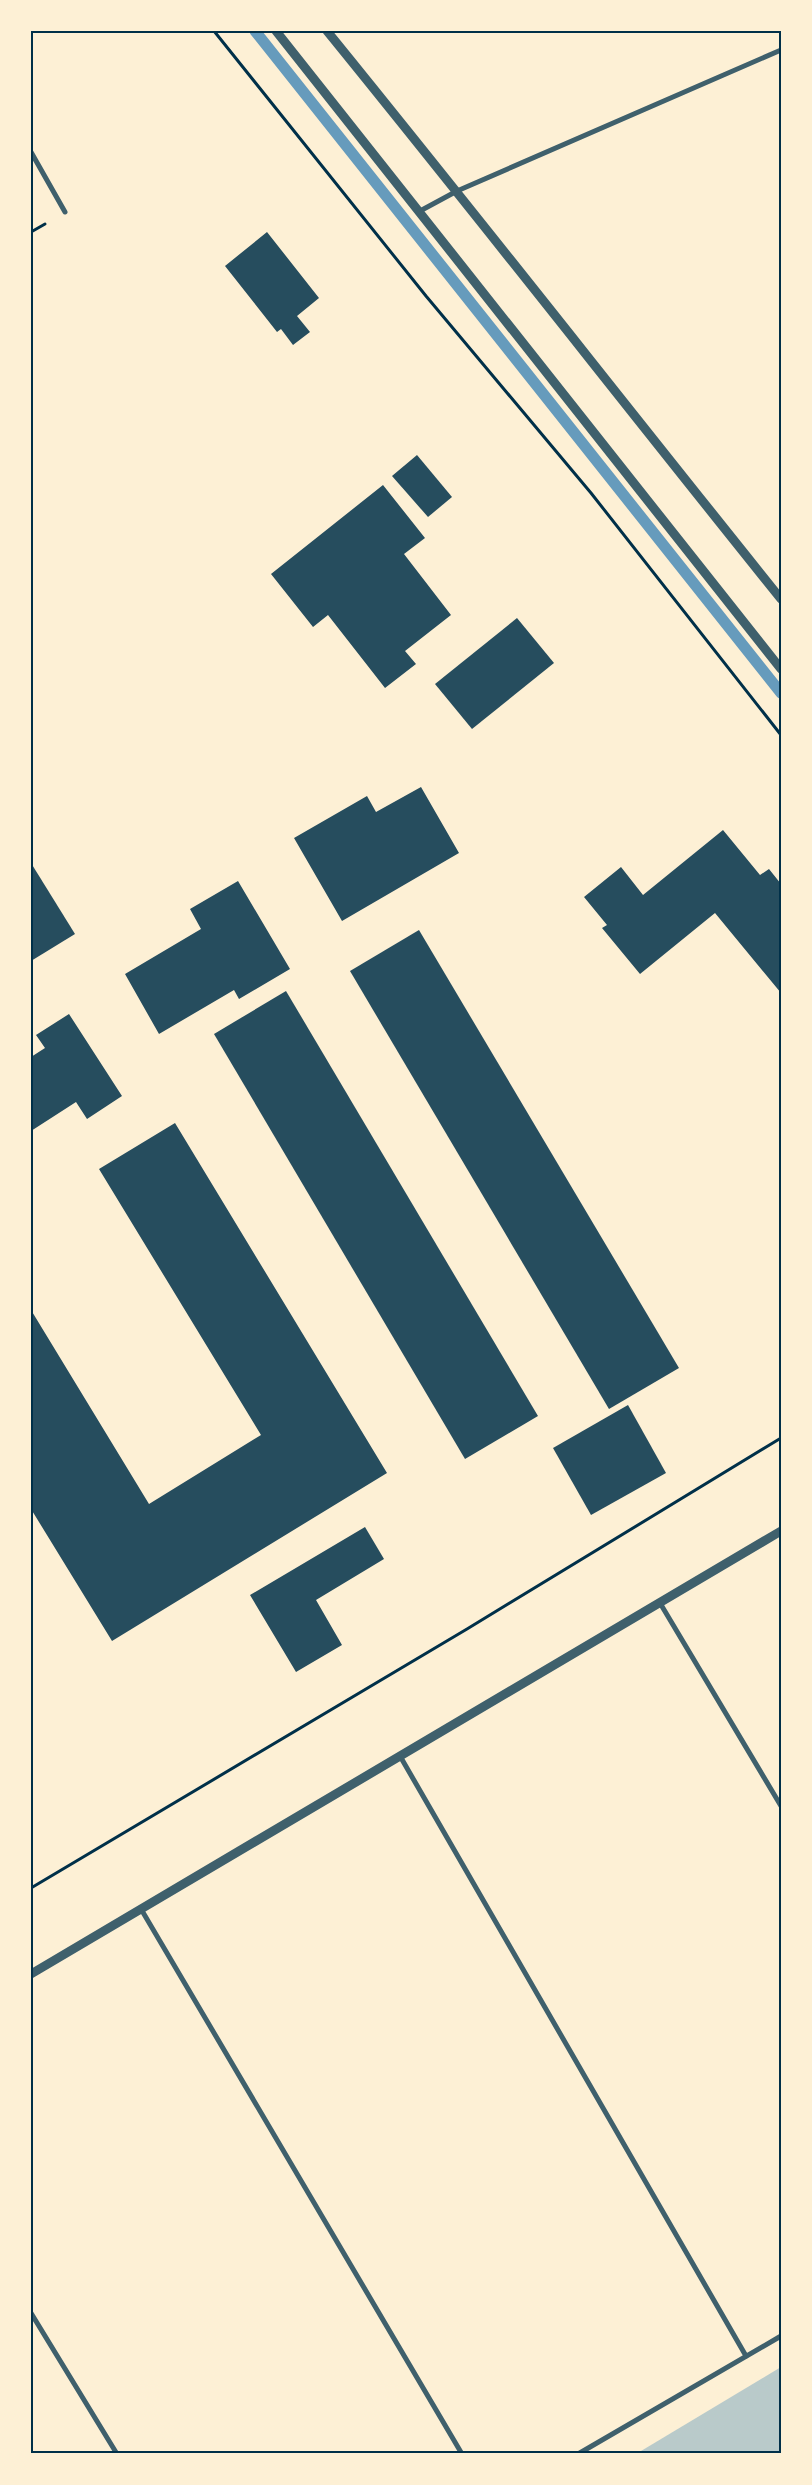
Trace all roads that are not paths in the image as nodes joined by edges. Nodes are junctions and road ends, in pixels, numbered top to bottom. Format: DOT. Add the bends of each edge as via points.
graph roads {
  1 [pos="276,31"];
  2 [pos="327,31"];
  3 [pos="781,50"];
  4 [pos="31,152"];
  5 [pos="457,191"];
  6 [pos="420,211"];
  7 [pos="65,212"];
  8 [pos="781,599"];
  9 [pos="781,669"];
  10 [pos="781,1531"];
  11 [pos="660,1602"];
  12 [pos="400,1756"];
  13 [pos="781,1806"];
  14 [pos="141,1909"];
  15 [pos="31,1974"];
  16 [pos="31,2313"];
  17 [pos="781,2336"];
  18 [pos="746,2356"];
  19 [pos="117,2454"];
  20 [pos="462,2454"];
  21 [pos="578,2454"];
  1 -- 6 [label="street"];
  2 -- 5 [label="street"];
  3 -- 5 [label="street"];
  4 -- 7 [label="street"];
  5 -- 6 [label="street"];
  5 -- 8 [label="street"];
  6 -- 9 [label="street"];
  10 -- 11 [label="street"];
  11 -- 12 [label="street"];
  11 -- 13 [label="street"];
  12 -- 14 [label="street"];
  12 -- 18 [label="street"];
  14 -- 15 [label="street"];
  14 -- 20 [label="street"];
  16 -- 19 [label="street"];
  17 -- 18 [label="street"];
  18 -- 21 [label="street"];
}
